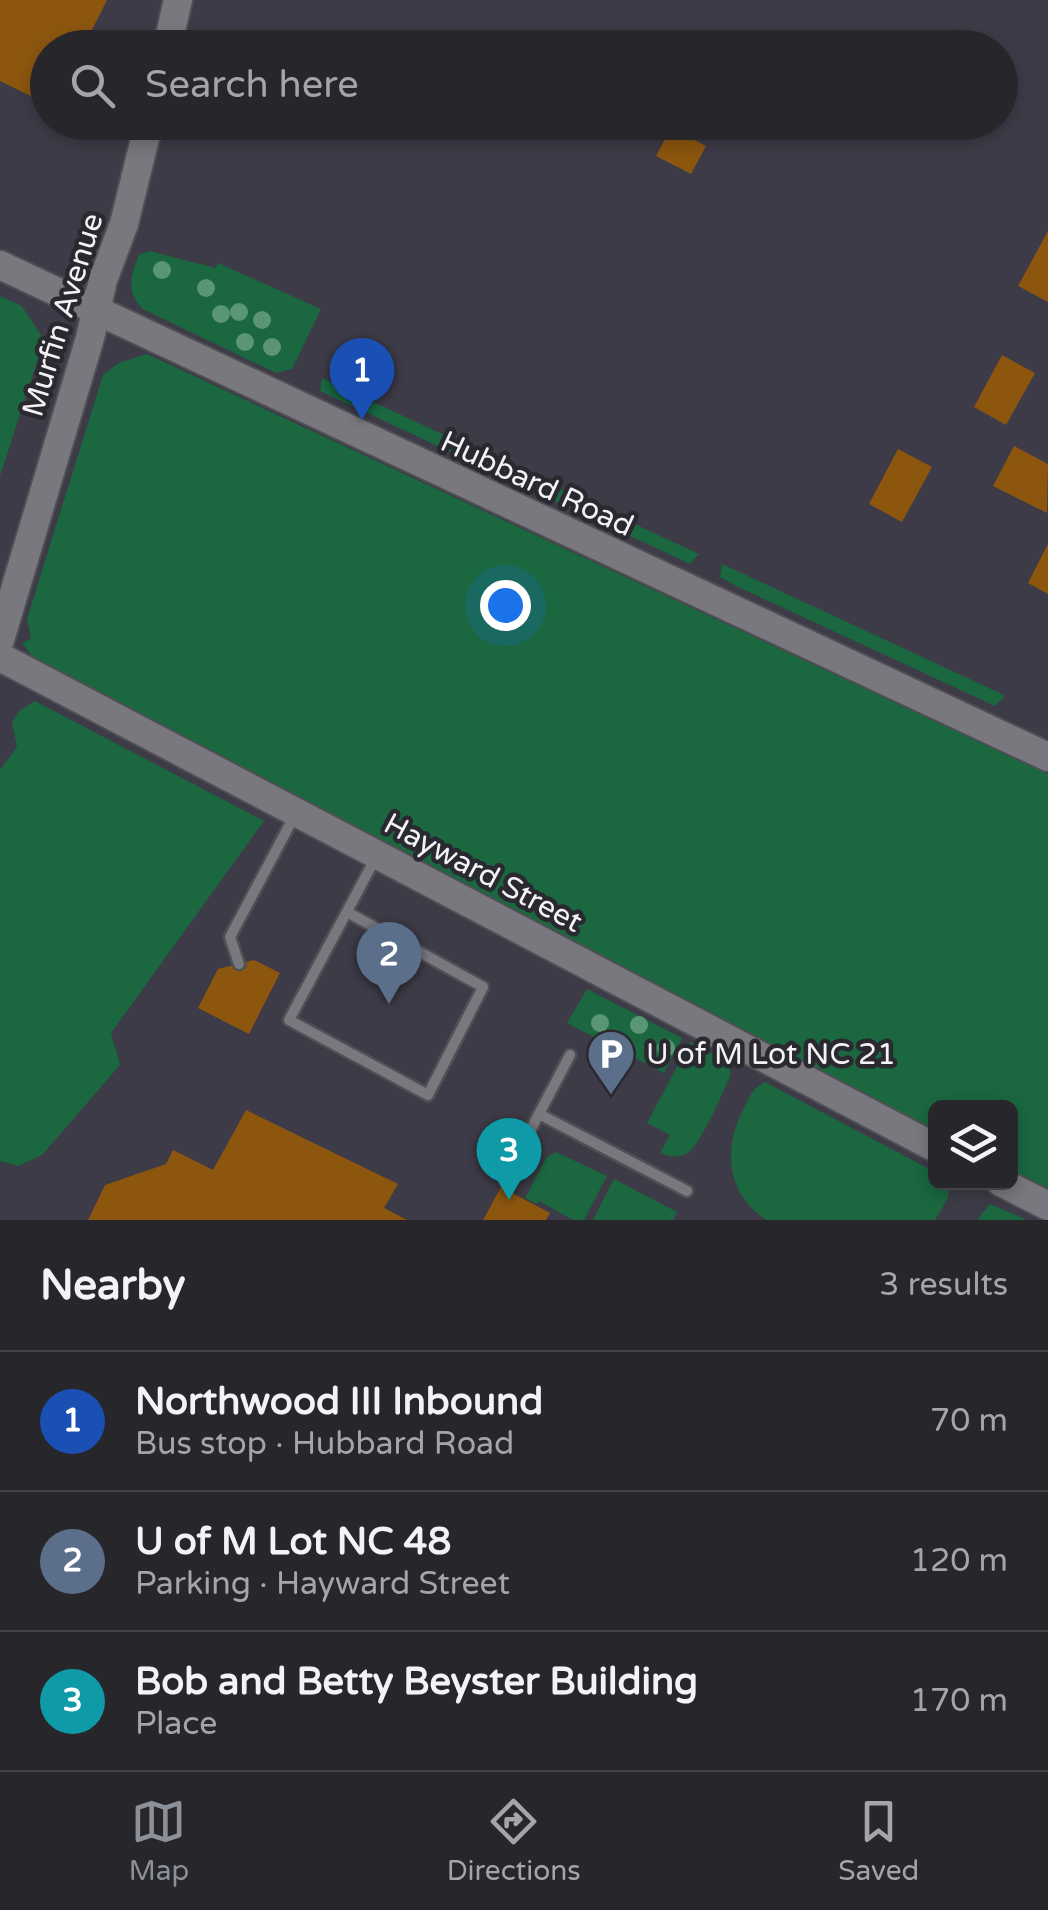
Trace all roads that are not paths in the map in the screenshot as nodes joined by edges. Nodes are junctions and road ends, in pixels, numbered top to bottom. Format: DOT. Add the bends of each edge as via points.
graph roads {
  1 [pos="178,0"];
  2 [pos="171,30"];
  3 [pos="145,140"];
  4 [pos="0,265"];
  5 [pos="96,312"];
  6 [pos="0,640"];
  7 [pos="0,657"];
  8 [pos="1048,757"];
  9 [pos="297,812"];
  10 [pos="378,854"];
  11 [pos="347,912"];
  12 [pos="239,964"];
  13 [pos="570,1055"];
  14 [pos="539,1114"];
  15 [pos="928,1144"];
  16 [pos="504,1180"];
  17 [pos="1017,1190"];
  18 [pos="687,1191"];
  19 [pos="1048,1206"];
  1 -- 2 [label="street"];
  3 -- 5 [label="street, Murfin Avenue"];
  4 -- 5 [label="street, Hubbard Road"];
  5 -- 6 [label="street, Murfin Avenue"];
  5 -- 8 [label="street, Hubbard Road"];
  7 -- 9 [label="street, Hayward Street"];
  9 -- 10 [label="street, Hayward Street"];
  9 -- 12 [label="lane" via="230,937"];
  10 -- 11 [label="lane"];
  10 -- 15 [label="street, Hayward Street"];
  11 -- 11 [label="lane" via="289,1020 428,1095 484,987"];
  13 -- 14 [label="lane"];
  14 -- 16 [label="lane"];
  14 -- 18 [label="lane"];
  17 -- 19 [label="street"];
}
